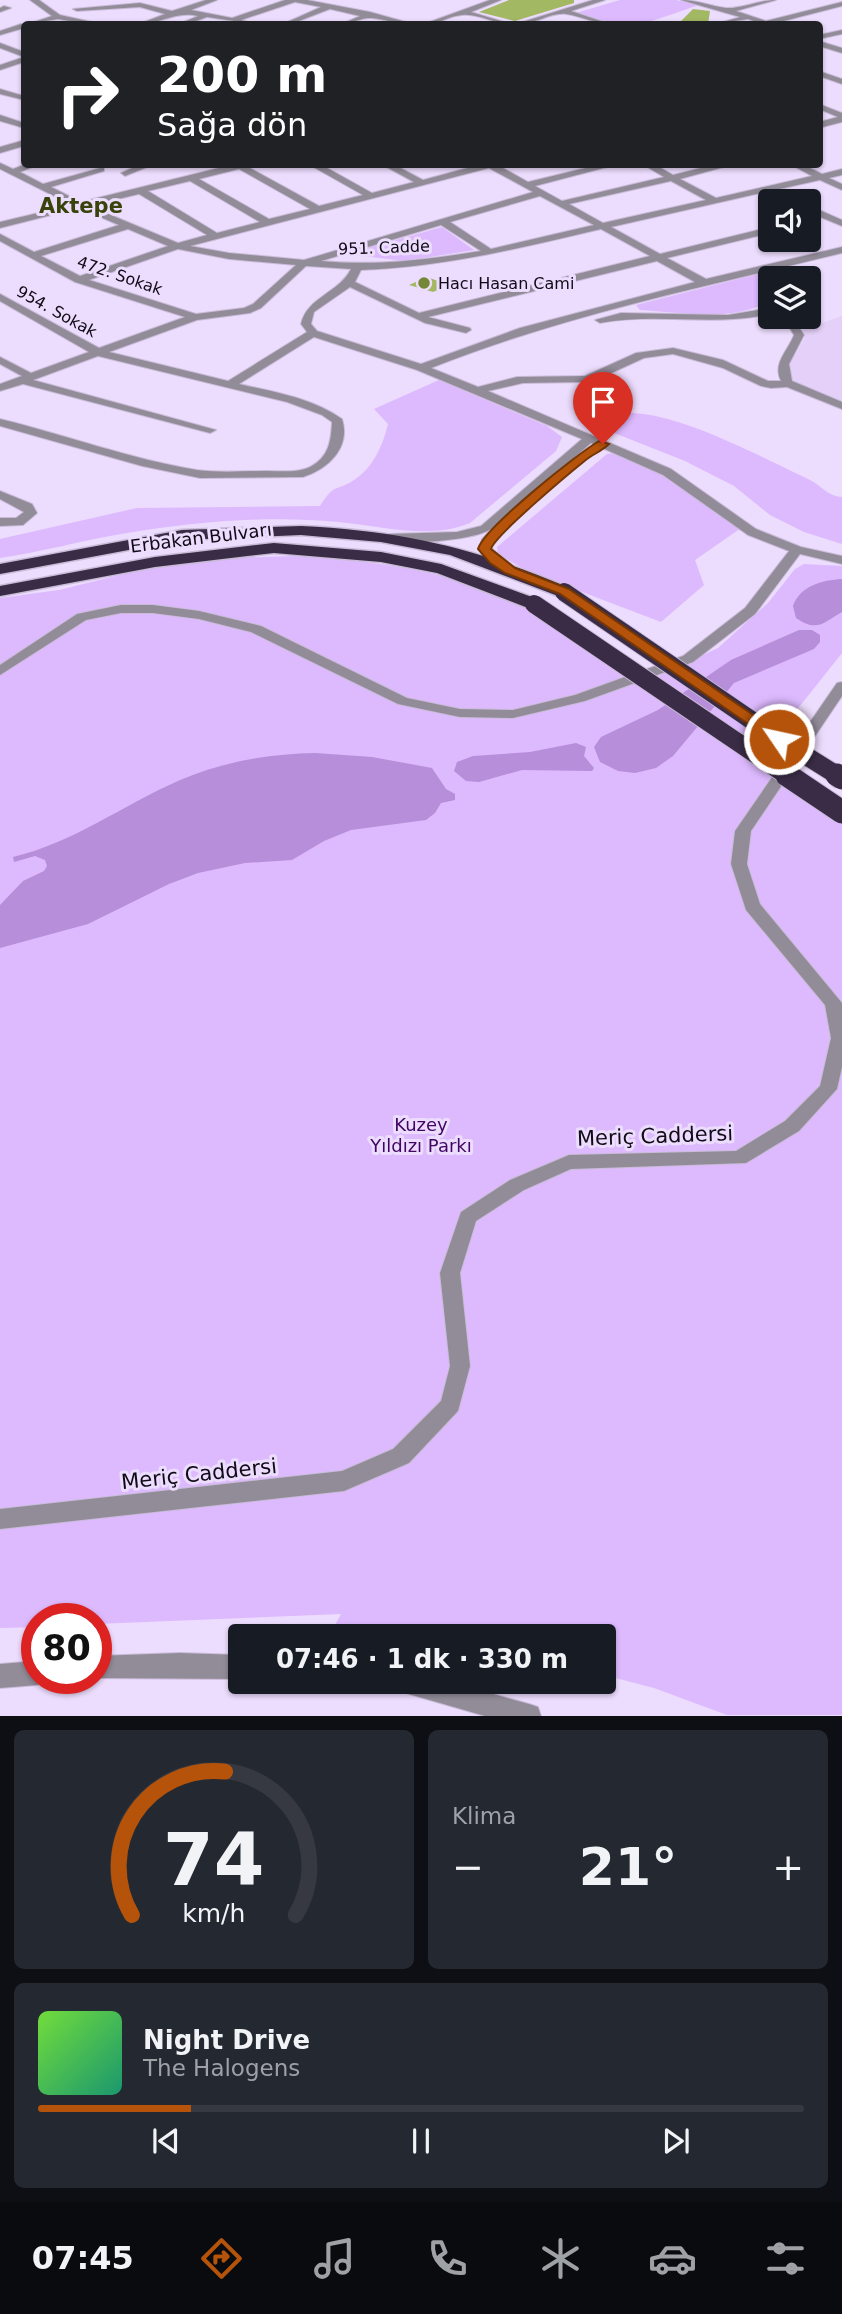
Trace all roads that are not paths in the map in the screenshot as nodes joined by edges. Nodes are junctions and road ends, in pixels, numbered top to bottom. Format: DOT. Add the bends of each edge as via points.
graph roads {
  1 [pos="34,0"];
  2 [pos="212,0"];
  3 [pos="292,0"];
  4 [pos="297,0"];
  5 [pos="342,0"];
  6 [pos="498,0"];
  7 [pos="601,0"];
  8 [pos="685,0"];
  9 [pos="772,0"];
  10 [pos="76,4"];
  11 [pos="842,4"];
  12 [pos="329,6"];
  13 [pos="184,10"];
  14 [pos="728,10"];
  15 [pos="565,11"];
  16 [pos="464,12"];
  17 [pos="173,14"];
  18 [pos="370,14"];
  19 [pos="207,15"];
  20 [pos="748,17"];
  21 [pos="58,18"];
  22 [pos="233,20"];
  23 [pos="44,21"];
  24 [pos="69,21"];
  25 [pos="153,21"];
  26 [pos="190,21"];
  27 [pos="236,21"];
  28 [pos="293,21"];
  29 [pos="352,21"];
  30 [pos="400,21"];
  31 [pos="436,21"];
  32 [pos="497,21"];
  33 [pos="530,21"];
  34 [pos="597,21"];
  35 [pos="731,21"];
  36 [pos="759,21"];
  37 [pos="778,21"];
  38 [pos="21,27"];
  39 [pos="842,32"];
  40 [pos="0,33"];
  41 [pos="823,36"];
  42 [pos="823,44"];
  43 [pos="0,45"];
  44 [pos="842,51"];
  45 [pos="21,54"];
  46 [pos="21,61"];
  47 [pos="0,68"];
  48 [pos="12,72"];
  49 [pos="0,91"];
  50 [pos="21,97"];
  51 [pos="823,108"];
  52 [pos="21,117"];
  53 [pos="0,118"];
  54 [pos="842,118"];
  55 [pos="10,121"];
  56 [pos="0,124"];
  57 [pos="21,124"];
  58 [pos="823,124"];
  59 [pos="21,144"];
  60 [pos="0,150"];
  61 [pos="0,166"];
  62 [pos="24,168"];
  63 [pos="139,168"];
  64 [pos="207,168"];
  65 [pos="232,168"];
  66 [pos="249,168"];
  67 [pos="319,168"];
  68 [pos="393,168"];
  69 [pos="459,168"];
  70 [pos="481,168"];
  71 [pos="495,168"];
  72 [pos="598,168"];
  73 [pos="654,168"];
  74 [pos="714,168"];
  75 [pos="802,168"];
  76 [pos="101,169"];
  77 [pos="465,171"];
  78 [pos="12,172"];
  79 [pos="216,172"];
  80 [pos="842,172"];
  81 [pos="125,173"];
  82 [pos="821,177"];
  83 [pos="673,178"];
  84 [pos="193,179"];
  85 [pos="421,182"];
  86 [pos="526,185"];
  87 [pos="42,187"];
  88 [pos="842,187"];
  89 [pos="771,189"];
  90 [pos="141,191"];
  91 [pos="758,192"];
  92 [pos="540,193"];
  93 [pos="369,195"];
  94 [pos="718,202"];
  95 [pos="559,204"];
  96 [pos="82,206"];
  97 [pos="317,209"];
  98 [pos="821,213"];
  99 [pos="842,213"];
  100 [pos="827,216"];
  101 [pos="821,218"];
  102 [pos="267,222"];
  103 [pos="443,222"];
  104 [pos="842,223"];
  105 [pos="0,225"];
  106 [pos="126,226"];
  107 [pos="602,229"];
  108 [pos="758,233"];
  109 [pos="215,236"];
  110 [pos="0,237"];
  111 [pos="177,246"];
  112 [pos="842,250"];
  113 [pos="490,252"];
  114 [pos="33,255"];
  115 [pos="657,258"];
  116 [pos="303,263"];
  117 [pos="777,266"];
  118 [pos="357,267"];
  119 [pos="758,270"];
  120 [pos="79,280"];
  121 [pos="349,283"];
  122 [pos="705,283"];
  123 [pos="0,297"];
  124 [pos="758,314"];
  125 [pos="418,316"];
  126 [pos="195,317"];
  127 [pos="795,329"];
  128 [pos="466,330"];
  129 [pos="550,332"];
  130 [pos="313,333"];
  131 [pos="99,353"];
  132 [pos="0,360"];
  133 [pos="421,368"];
  134 [pos="26,379"];
  135 [pos="788,383"];
  136 [pos="231,384"];
  137 [pos="0,388"];
  138 [pos="477,391"];
  139 [pos="842,406"];
  140 [pos="3,426"];
  141 [pos="210,430"];
  142 [pos="590,438"];
  143 [pos="603,444"];
  144 [pos="0,495"];
  145 [pos="0,522"];
  146 [pos="388,538"];
  147 [pos="797,550"];
  148 [pos="842,560"];
  149 [pos="0,569"];
  150 [pos="510,570"];
  151 [pos="0,591"];
  152 [pos="0,671"];
  153 [pos="842,686"];
  154 [pos="842,710"];
  155 [pos="821,717"];
  156 [pos="842,778"];
  157 [pos="842,812"];
  158 [pos="0,1519"];
  159 [pos="112,1667"];
  160 [pos="228,1667"];
  161 [pos="21,1674"];
  162 [pos="0,1676"];
  163 [pos="451,1694"];
  164 [pos="529,1716"];
  1 -- 21 [label="street"];
  2 -- 13 [label="street"];
  3 -- 22 [label="street"];
  4 -- 12 [label="street"];
  5 -- 12 [label="street"];
  6 -- 16 [label="street"];
  7 -- 15 [label="street"];
  8 -- 14 [label="street"];
  9 -- 14 [label="street"];
  10 -- 17 [label="street" via="140,5"];
  11 -- 37 [label="street"];
  12 -- 18 [label="street"];
  12 -- 28 [label="street"];
  13 -- 17 [label="street"];
  13 -- 19 [label="street"];
  14 -- 20 [label="street"];
  15 -- 33 [label="street"];
  15 -- 34 [label="street"];
  16 -- 31 [label="street"];
  16 -- 32 [label="street"];
  17 -- 25 [label="street"];
  18 -- 29 [label="street"];
  18 -- 30 [label="street"];
  19 -- 22 [label="street"];
  19 -- 26 [label="street"];
  20 -- 35 [label="street"];
  20 -- 36 [label="street"];
  21 -- 23 [label="street"];
  21 -- 24 [label="street"];
  22 -- 27 [label="street"];
  38 -- 40 [label="street"];
  39 -- 41 [label="street"];
  42 -- 44 [label="street"];
  43 -- 45 [label="street"];
  46 -- 47 [label="street"];
  47 -- 48 [label="street"];
  49 -- 50 [label="street"];
  51 -- 54 [label="street"];
  52 -- 55 [label="street"];
  53 -- 55 [label="street"];
  54 -- 58 [label="street"];
  55 -- 56 [label="street"];
  55 -- 57 [label="street"];
  59 -- 60 [label="street"];
  61 -- 78 [label="street, 951. Cadde"];
  62 -- 78 [label="street"];
  63 -- 81 [label="street"];
  64 -- 79 [label="street"];
  65 -- 79 [label="street"];
  66 -- 97 [label="street"];
  67 -- 93 [label="street"];
  68 -- 85 [label="street"];
  69 -- 77 [label="street"];
  70 -- 77 [label="street"];
  71 -- 86 [label="street"];
  72 -- 86 [label="street"];
  73 -- 83 [label="street"];
  74 -- 83 [label="street"];
  75 -- 82 [label="street"];
  76 -- 87 [label="street"];
  77 -- 85 [label="street"];
  78 -- 87 [label="street, 951. Cadde"];
  79 -- 84 [label="street"];
  80 -- 82 [label="street, 951. Cadde"];
  82 -- 88 [label="street"];
  82 -- 89 [label="street, 951. Cadde"];
  83 -- 94 [label="street"];
  83 -- 95 [label="street"];
  84 -- 90 [label="street"];
  84 -- 102 [label="street"];
  85 -- 93 [label="street"];
  86 -- 92 [label="street"];
  87 -- 96 [label="street, 951. Cadde"];
  90 -- 96 [label="street"];
  90 -- 109 [label="street"];
  91 -- 94 [label="street, 951. Cadde"];
  92 -- 95 [label="street"];
  92 -- 103 [label="street"];
  93 -- 97 [label="street"];
  94 -- 107 [label="street, 951. Cadde"];
  95 -- 107 [label="street"];
  96 -- 105 [label="street"];
  96 -- 106 [label="street, 951. Cadde"];
  97 -- 102 [label="street"];
  98 -- 100 [label="street"];
  99 -- 100 [label="street"];
  100 -- 101 [label="street"];
  100 -- 104 [label="street"];
  102 -- 109 [label="street"];
  103 -- 113 [label="street"];
  103 -- 116 [label="street"];
  106 -- 111 [label="street, 951. Cadde"];
  106 -- 114 [label="street"];
  107 -- 113 [label="street, 951. Cadde"];
  107 -- 115 [label="street"];
  108 -- 115 [label="street"];
  109 -- 111 [label="street"];
  110 -- 114 [label="street, 472. Sokak"];
  111 -- 116 [label="street, 951. Cadde"];
  111 -- 120 [label="street"];
  112 -- 117 [label="street"];
  113 -- 118 [label="street, 951. Cadde" via="410,265"];
  114 -- 120 [label="street, 472. Sokak"];
  115 -- 122 [label="street"];
  115 -- 125 [label="street"];
  116 -- 118 [label="street, 951. Cadde"];
  116 -- 126 [label="street" via="257,306"];
  118 -- 121 [label="street"];
  119 -- 122 [label="street"];
  120 -- 126 [label="street, 472. Sokak"];
  121 -- 125 [label="street"];
  121 -- 130 [label="street" via="309,311 306,324"];
  122 -- 133 [label="street" via="517,333"];
  123 -- 131 [label="street, 954. Sokak"];
  124 -- 129 [label="street" via="730,318 619,316"];
  125 -- 128 [label="street"];
  126 -- 131 [label="street"];
  127 -- 135 [label="street" via="799,335 782,368"];
  130 -- 133 [label="street"];
  130 -- 136 [label="street"];
  131 -- 134 [label="street"];
  131 -- 136 [label="street, 954. Sokak"];
  132 -- 134 [label="street"];
  133 -- 138 [label="street"];
  134 -- 137 [label="street"];
  134 -- 141 [label="street"];
  135 -- 138 [label="street" via="762,384 741,371 696,356 656,351 635,355 588,378 523,380"];
  135 -- 139 [label="street"];
  136 -- 140 [label="street, 954. Sokak" via="303,404 338,421 337,444 329,457 315,469 299,474 200,474"];
  138 -- 142 [label="street"];
  142 -- 143 [label="street"];
  142 -- 146 [label="street" via="485,529 457,536"];
  143 -- 147 [label="street" via="674,477 752,532"];
  143 -- 150 [label="street" via="584,455 486,542 485,549 495,561"];
  144 -- 145 [label="street" via="28,507 31,513 19,522"];
  146 -- 149 [label="highway, Erbakan Bulvarı" via="306,531 220,532 147,540"];
  146 -- 150 [label="highway, Erbakan Bulvarı" via="454,551"];
  147 -- 148 [label="street"];
  147 -- 152 [label="street" via="750,611 688,659 580,698 513,714 460,713 402,701 256,629 153,609 82,617"];
  150 -- 156 [label="highway, Erbakan Bulvarı, bridge" via="565,592"];
  151 -- 157 [label="highway, Erbakan Bulvarı, bridge" via="155,562 274,548 381,556 441,569 534,604"];
  153 -- 155 [label="street, Meriç Caddersi"];
  154 -- 155 [label="street"];
  155 -- 158 [label="street, Meriç Caddersi" via="743,831 739,864 752,906 833,1003 840,1038 828,1089 792,1126 739,1158 569,1162 517,1185 468,1216 450,1273 460,1366 451,1405 401,1456 344,1481"];
  159 -- 160 [label="street"];
  161 -- 162 [label="street"];
  163 -- 164 [label="street"];
}
